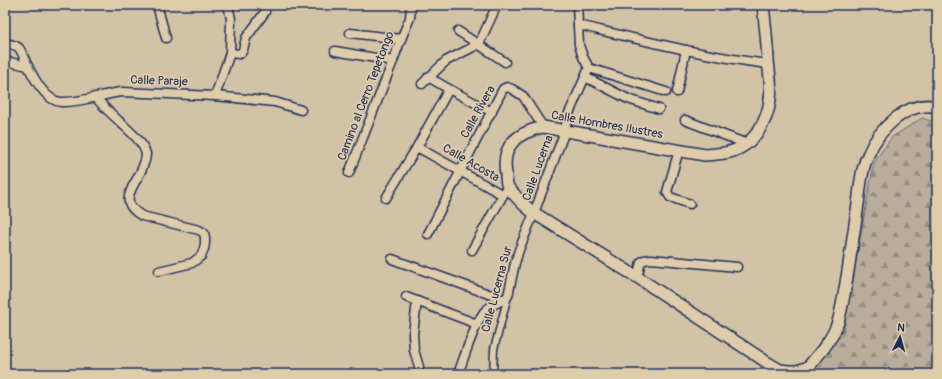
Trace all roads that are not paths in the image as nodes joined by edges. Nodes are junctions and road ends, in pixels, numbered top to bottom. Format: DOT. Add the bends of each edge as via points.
graph roads {
  1 [pos="157,5"];
  2 [pos="228,5"];
  3 [pos="411,5"];
  4 [pos="497,5"];
  5 [pos="763,5"];
  6 [pos="576,6"];
  7 [pos="265,12"];
  8 [pos="578,25"];
  9 [pos="458,31"];
  10 [pos="350,33"];
  11 [pos="166,38"];
  12 [pos="401,39"];
  13 [pos="5,43"];
  14 [pos="479,44"];
  15 [pos="686,50"];
  16 [pos="335,51"];
  17 [pos="230,53"];
  18 [pos="5,61"];
  19 [pos="393,61"];
  20 [pos="505,62"];
  21 [pos="768,64"];
  22 [pos="28,66"];
  23 [pos="589,68"];
  24 [pos="428,77"];
  25 [pos="585,77"];
  26 [pos="422,84"];
  27 [pos="449,89"];
  28 [pos="666,92"];
  29 [pos="677,92"];
  30 [pos="215,96"];
  31 [pos="95,97"];
  32 [pos="937,107"];
  33 [pos="659,109"];
  34 [pos="301,110"];
  35 [pos="492,112"];
  36 [pos="685,120"];
  37 [pos="543,127"];
  38 [pos="565,131"];
  39 [pos="746,144"];
  40 [pos="417,146"];
  41 [pos="679,150"];
  42 [pos="460,171"];
  43 [pos="349,173"];
  44 [pos="505,191"];
  45 [pos="386,198"];
  46 [pos="690,204"];
  47 [pos="534,213"];
  48 [pos="428,234"];
  49 [pos="472,250"];
  50 [pos="392,259"];
  51 [pos="737,267"];
  52 [pos="158,271"];
  53 [pos="637,277"];
  54 [pos="406,297"];
  55 [pos="506,298"];
  56 [pos="417,301"];
  57 [pos="477,324"];
  58 [pos="418,366"];
  59 [pos="769,369"];
  60 [pos="805,370"];
  61 [pos="458,374"];
  62 [pos="493,374"];
  1 -- 11 [label="street"];
  2 -- 17 [label="street" via="231,19"];
  3 -- 12 [label="street, Camino al Cerro Tepetongo" via="410,18"];
  4 -- 14 [label="street"];
  5 -- 21 [label="main road, Calle Hombres Ilustres"];
  6 -- 8 [label="street"];
  7 -- 17 [label="street" via="246,38 241,53"];
  8 -- 15 [label="street"];
  8 -- 23 [label="street" via="579,45"];
  9 -- 14 [label="street"];
  10 -- 12 [label="street"];
  12 -- 19 [label="street, Camino al Cerro Tepetongo"];
  13 -- 22 [label="street, Calle Paraje" via="20,49"];
  14 -- 20 [label="street"];
  14 -- 24 [label="street" via="446,61"];
  15 -- 21 [label="street"];
  15 -- 29 [label="street"];
  16 -- 19 [label="street"];
  17 -- 30 [label="street"];
  18 -- 22 [label="street"];
  19 -- 43 [label="street, Camino al Cerro Tepetongo"];
  21 -- 39 [label="main road, Calle Hombres Ilustres" via="770,99 767,114 760,129"];
  22 -- 31 [label="street, Calle Paraje" via="41,88 60,102"];
  23 -- 25 [label="street"];
  23 -- 28 [label="street"];
  24 -- 26 [label="street"];
  24 -- 27 [label="street"];
  25 -- 33 [label="street" via="628,100"];
  25 -- 38 [label="street" via="566,118"];
  27 -- 35 [label="street"];
  27 -- 40 [label="street"];
  30 -- 31 [label="street, Calle Paraje" via="122,92"];
  30 -- 34 [label="street, Calle Paraje" via="275,102"];
  31 -- 52 [label="street" via="133,134 144,149 145,161 128,201 135,212 204,233 206,243 198,259 192,263"];
  32 -- 60 [label="main road" via="919,106 893,120 868,154 837,323 830,339"];
  35 -- 37 [label="street, Calle Rivera" via="503,89 507,87 523,96"];
  35 -- 42 [label="street, Calle Rivera"];
  36 -- 39 [label="street"];
  37 -- 38 [label="main road, Calle Hombres Ilustres"];
  37 -- 44 [label="main road, Calle Hombres Ilustres" via="519,136 511,144 505,155"];
  38 -- 41 [label="main road, Calle Hombres Ilustres"];
  38 -- 47 [label="street, Calle Lucerna"];
  39 -- 41 [label="main road, Calle Hombres Ilustres" via="720,154"];
  40 -- 42 [label="street, Calle Acosta"];
  40 -- 45 [label="street"];
  41 -- 46 [label="street" via="667,192 670,197"];
  42 -- 44 [label="street, Calle Acosta"];
  42 -- 48 [label="street, Calle Rivera"];
  44 -- 47 [label="main road, Calle Hombres Ilustres"];
  44 -- 49 [label="street"];
  47 -- 53 [label="main road, Calle Hombres Ilustres"];
  47 -- 55 [label="street, Calle Lucerna Sur" via="519,250"];
  50 -- 55 [label="street"];
  51 -- 53 [label="street" via="651,259 641,262"];
  53 -- 59 [label="main road, Calle Hombres Ilustres"];
  54 -- 56 [label="street"];
  55 -- 57 [label="street" via="485,311"];
  55 -- 62 [label="street, Calle Lucerna Sur" via="494,349"];
  56 -- 57 [label="street"];
  56 -- 58 [label="street" via="413,334"];
  57 -- 61 [label="street"];
  59 -- 60 [label="main road, Calle Hombres Ilustres"];
}
